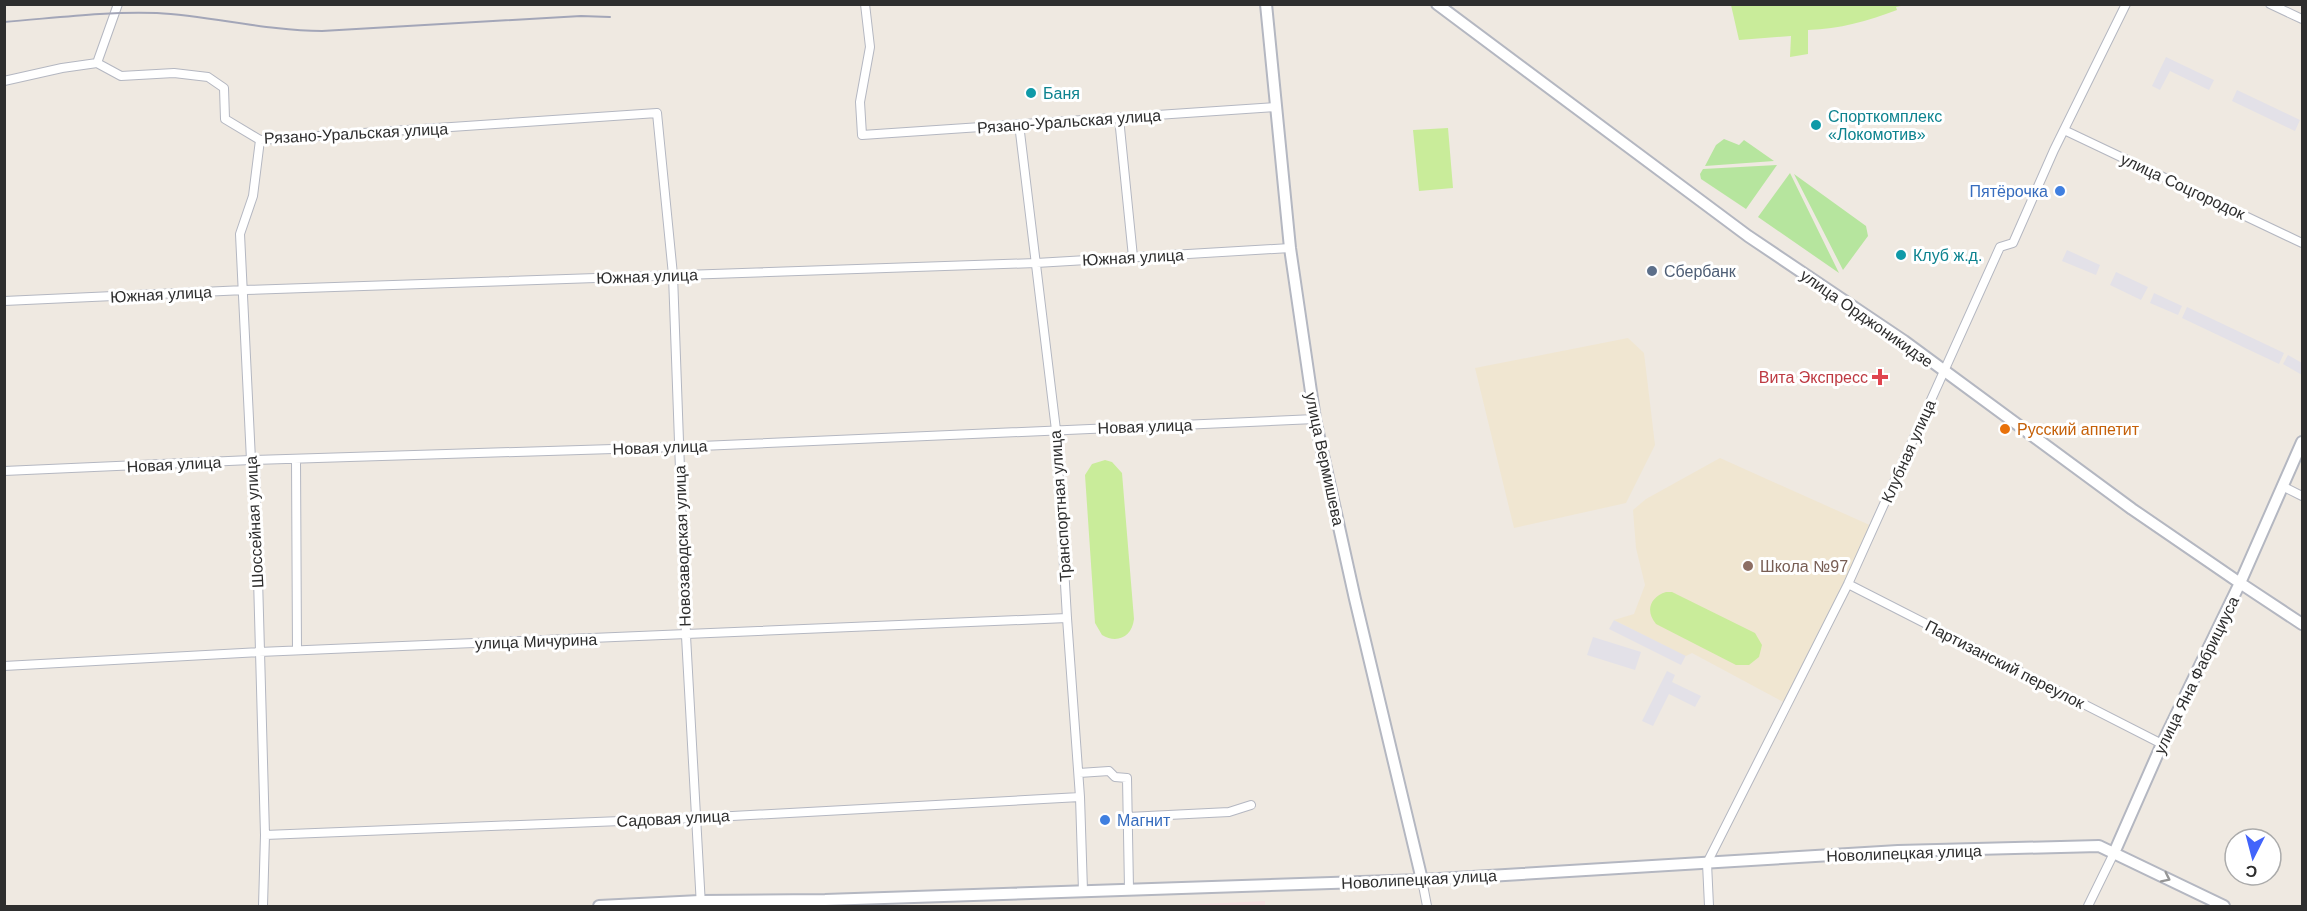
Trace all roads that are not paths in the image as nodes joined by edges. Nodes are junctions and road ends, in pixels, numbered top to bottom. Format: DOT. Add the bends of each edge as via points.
graph roads {
  1 [pos="118,4"];
  2 [pos="865,4"];
  3 [pos="1266,4"];
  4 [pos="1437,4"];
  5 [pos="2126,4"];
  6 [pos="2270,4"];
  7 [pos="2302,19"];
  8 [pos="97,63"];
  9 [pos="4,81"];
  10 [pos="1276,107"];
  11 [pos="657,114"];
  12 [pos="1119,118"];
  13 [pos="1018,124"];
  14 [pos="2064,129"];
  15 [pos="260,140"];
  16 [pos="2302,243"];
  17 [pos="1290,248"];
  18 [pos="1133,257"];
  19 [pos="1036,263"];
  20 [pos="673,275"];
  21 [pos="245,290"];
  22 [pos="4,301"];
  23 [pos="1944,371"];
  24 [pos="1315,419"];
  25 [pos="1056,430"];
  26 [pos="2302,442"];
  27 [pos="678,447"];
  28 [pos="296,459"];
  29 [pos="251,460"];
  30 [pos="4,471"];
  31 [pos="2282,486"];
  32 [pos="2302,496"];
  33 [pos="2240,583"];
  34 [pos="1848,584"];
  35 [pos="1067,618"];
  36 [pos="2302,624"];
  37 [pos="686,636"];
  38 [pos="297,650"];
  39 [pos="259,652"];
  40 [pos="4,666"];
  41 [pos="2162,744"];
  42 [pos="1079,773"];
  43 [pos="1080,797"];
  44 [pos="1251,805"];
  45 [pos="1128,817"];
  46 [pos="696,818"];
  47 [pos="265,836"];
  48 [pos="2114,853"];
  49 [pos="1707,863"];
  50 [pos="1422,880"];
  51 [pos="1129,889"];
  52 [pos="1083,891"];
  53 [pos="825,903"];
  54 [pos="701,904"];
  55 [pos="263,906"];
  56 [pos="599,906"];
  57 [pos="1426,906"];
  58 [pos="1708,906"];
  59 [pos="2088,906"];
  60 [pos="2224,906"];
  1 -- 8 [label="street"];
  2 -- 13 [label="street, Рязано-Уральская улица" via="870,47 860,102 862,135"];
  3 -- 10 [label="street, улица Вермишева"];
  4 -- 23 [label="street, улица Орджоникидзе" via="1748,236"];
  5 -- 14 [label="street, Клубная улица"];
  6 -- 7 [label="street"];
  8 -- 9 [label="street"];
  8 -- 15 [label="street, Рязано-Уральская улица" via="121,76 174,73 208,77 224,88 225,119"];
  10 -- 12 [label="street, Рязано-Уральская улица"];
  10 -- 17 [label="street, улица Вермишева"];
  11 -- 15 [label="street, Рязано-Уральская улица"];
  11 -- 20 [label="street, Новозаводская улица"];
  12 -- 13 [label="street, Рязано-Уральская улица"];
  12 -- 18 [label="street"];
  13 -- 19 [label="street, Транспортная улица"];
  14 -- 16 [label="street, улица Соцгородок"];
  14 -- 23 [label="street, Клубная улица" via="2013,243 2000,247"];
  15 -- 21 [label="street, Шоссейная улица" via="253,196 240,234"];
  17 -- 18 [label="street, Южная улица"];
  17 -- 24 [label="street, улица Вермишева"];
  18 -- 19 [label="street, Южная улица"];
  19 -- 20 [label="street, Южная улица"];
  19 -- 25 [label="street, Транспортная улица"];
  20 -- 21 [label="street, Южная улица"];
  20 -- 27 [label="street, Новозаводская улица"];
  21 -- 22 [label="street, Южная улица"];
  21 -- 29 [label="street, Шоссейная улица"];
  23 -- 33 [label="street, улица Орджоникидзе"];
  23 -- 34 [label="street, Клубная улица"];
  24 -- 25 [label="street, Новая улица"];
  24 -- 50 [label="street, улица Вермишева"];
  25 -- 27 [label="street, Новая улица"];
  25 -- 35 [label="street, Транспортная улица"];
  26 -- 31 [label="street, улица Яна Фабрициуса"];
  27 -- 28 [label="street, Новая улица"];
  27 -- 37 [label="street, Новозаводская улица"];
  28 -- 29 [label="street, Новая улица"];
  28 -- 38 [label="street"];
  29 -- 30 [label="street, Новая улица"];
  29 -- 39 [label="street, Шоссейная улица" via="255,468"];
  31 -- 32 [label="street"];
  31 -- 33 [label="street, улица Яна Фабрициуса"];
  33 -- 36 [label="street, улица Орджоникидзе"];
  33 -- 41 [label="street, улица Яна Фабрициуса"];
  34 -- 41 [label="street, Партизанский переулок"];
  34 -- 49 [label="street, Клубная улица"];
  35 -- 37 [label="street, улица Мичурина"];
  35 -- 42 [label="street, Транспортная улица"];
  37 -- 38 [label="street, улица Мичурина"];
  37 -- 46 [label="street, Новозаводская улица"];
  38 -- 39 [label="street, улица Мичурина"];
  39 -- 40 [label="street, улица Мичурина"];
  39 -- 47 [label="street, Шоссейная улица"];
  41 -- 48 [label="street, улица Яна Фабрициуса"];
  42 -- 43 [label="street, Транспортная улица"];
  42 -- 45 [label="street" via="1109,771 1115,777 1127,778"];
  43 -- 46 [label="street, Садовая улица"];
  43 -- 52 [label="street, Транспортная улица"];
  44 -- 45 [label="street" via="1229,812"];
  45 -- 51 [label="street"];
  46 -- 47 [label="street, Садовая улица"];
  46 -- 54 [label="street, Новозаводская улица"];
  47 -- 55 [label="street, Шоссейная улица"];
  48 -- 49 [label="street, Новолипецкая улица" via="2099,846"];
  48 -- 59 [label="street, улица Яна Фабрициуса"];
  48 -- 60 [label="street, Новолипецкая улица, one-way"];
  49 -- 50 [label="street, Новолипецкая улица"];
  49 -- 58 [label="street, Клубная улица"];
  50 -- 51 [label="street, Новолипецкая улица"];
  50 -- 57 [label="street, улица Вермишева"];
  51 -- 52 [label="street, Новолипецкая улица"];
  52 -- 53 [label="street, Новолипецкая улица"];
  53 -- 54 [label="street, Новолипецкая улица"];
  54 -- 56 [label="street, Новолипецкая улица"];
}
